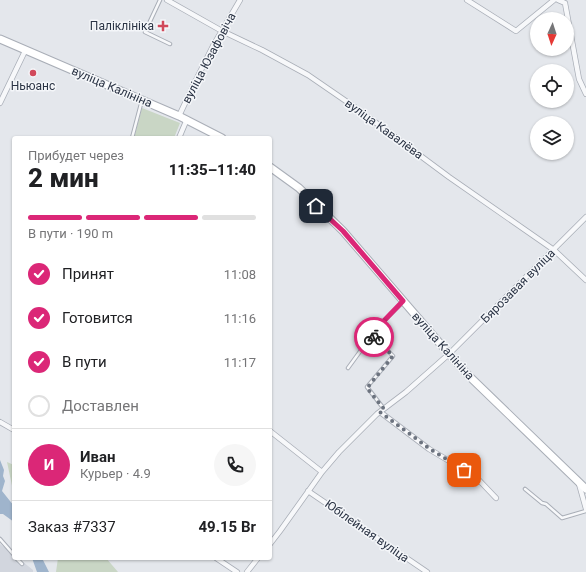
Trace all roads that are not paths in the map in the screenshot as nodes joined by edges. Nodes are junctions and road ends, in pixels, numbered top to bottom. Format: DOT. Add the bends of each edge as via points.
graph roads {
  1 [pos="160,0"];
  2 [pos="167,0"];
  3 [pos="240,0"];
  4 [pos="468,0"];
  5 [pos="554,0"];
  6 [pos="558,0"];
  7 [pos="566,2"];
  8 [pos="222,31"];
  9 [pos="0,40"];
  10 [pos="170,44"];
  11 [pos="25,51"];
  12 [pos="586,94"];
  13 [pos="142,100"];
  14 [pos="0,103"];
  15 [pos="179,116"];
  16 [pos="187,119"];
  17 [pos="133,136"];
  18 [pos="180,136"];
  19 [pos="218,136"];
  20 [pos="272,168"];
  21 [pos="586,217"];
  22 [pos="554,250"];
  23 [pos="586,280"];
  24 [pos="403,301"];
  25 [pos="372,336"];
  26 [pos="449,354"];
  27 [pos="348,368"];
  28 [pos="384,409"];
  29 [pos="380,412"];
  30 [pos="0,422"];
  31 [pos="12,429"];
  32 [pos="272,433"];
  33 [pos="322,472"];
  34 [pos="579,482"];
  35 [pos="525,489"];
  36 [pos="586,489"];
  37 [pos="308,491"];
  38 [pos="496,498"];
  39 [pos="586,510"];
  40 [pos="0,540"];
  41 [pos="272,542"];
  42 [pos="12,553"];
  43 [pos="18,560"];
  44 [pos="219,560"];
  45 [pos="256,560"];
  46 [pos="22,564"];
  47 [pos="236,572"];
  48 [pos="247,572"];
  49 [pos="427,572"];
  1 -- 10 [label="lane" via="145,32"];
  2 -- 8 [label="street, вуліца Кавалёва"];
  3 -- 8 [label="street, вуліца Юзафовіча"];
  4 -- 5 [label="street" via="516,31"];
  6 -- 7 [label="street"];
  7 -- 12 [label="street" via="579,80"];
  8 -- 15 [label="street, вуліца Юзафовіча"];
  8 -- 22 [label="street, вуліца Кавалёва" via="308,74"];
  9 -- 11 [label="street, вуліца Калініна"];
  11 -- 13 [label="street, вуліца Калініна"];
  11 -- 14 [label="street"];
  13 -- 15 [label="street, вуліца Калініна"];
  13 -- 17 [label="lane"];
  15 -- 16 [label="street, вуліца Калініна"];
  16 -- 18 [label="street"];
  16 -- 19 [label="street, вуліца Калініна"];
  20 -- 24 [label="street, вуліца Калініна" via="299,188 343,231"];
  21 -- 22 [label="street, Бярозавая вуліца"];
  22 -- 23 [label="street, вуліца Кавалёва"];
  22 -- 26 [label="street, Бярозавая вуліца"];
  24 -- 25 [label="lane"];
  24 -- 26 [label="street, вуліца Калініна"];
  25 -- 27 [label="lane"];
  25 -- 28 [label="lane" via="393,356 367,388"];
  26 -- 28 [label="street, Бярозавая вуліца"];
  26 -- 34 [label="street, вуліца Калініна"];
  28 -- 29 [label="street, Бярозавая вуліца"];
  29 -- 33 [label="street, Бярозавая вуліца"];
  29 -- 38 [label="street" via="430,449 476,476"];
  30 -- 31 [label="street"];
  32 -- 33 [label="street"];
  33 -- 37 [label="street, Бярозавая вуліца"];
  34 -- 36 [label="street, вуліца Калініна"];
  34 -- 39 [label="street"];
  35 -- 39 [label="lane" via="562,518"];
  37 -- 41 [label="street, Бярозавая вуліца"];
  37 -- 49 [label="street, Юбілейная вуліца"];
  40 -- 42 [label="lane"];
  43 -- 46 [label="lane"];
  44 -- 47 [label="street"];
  45 -- 48 [label="street"];
}
